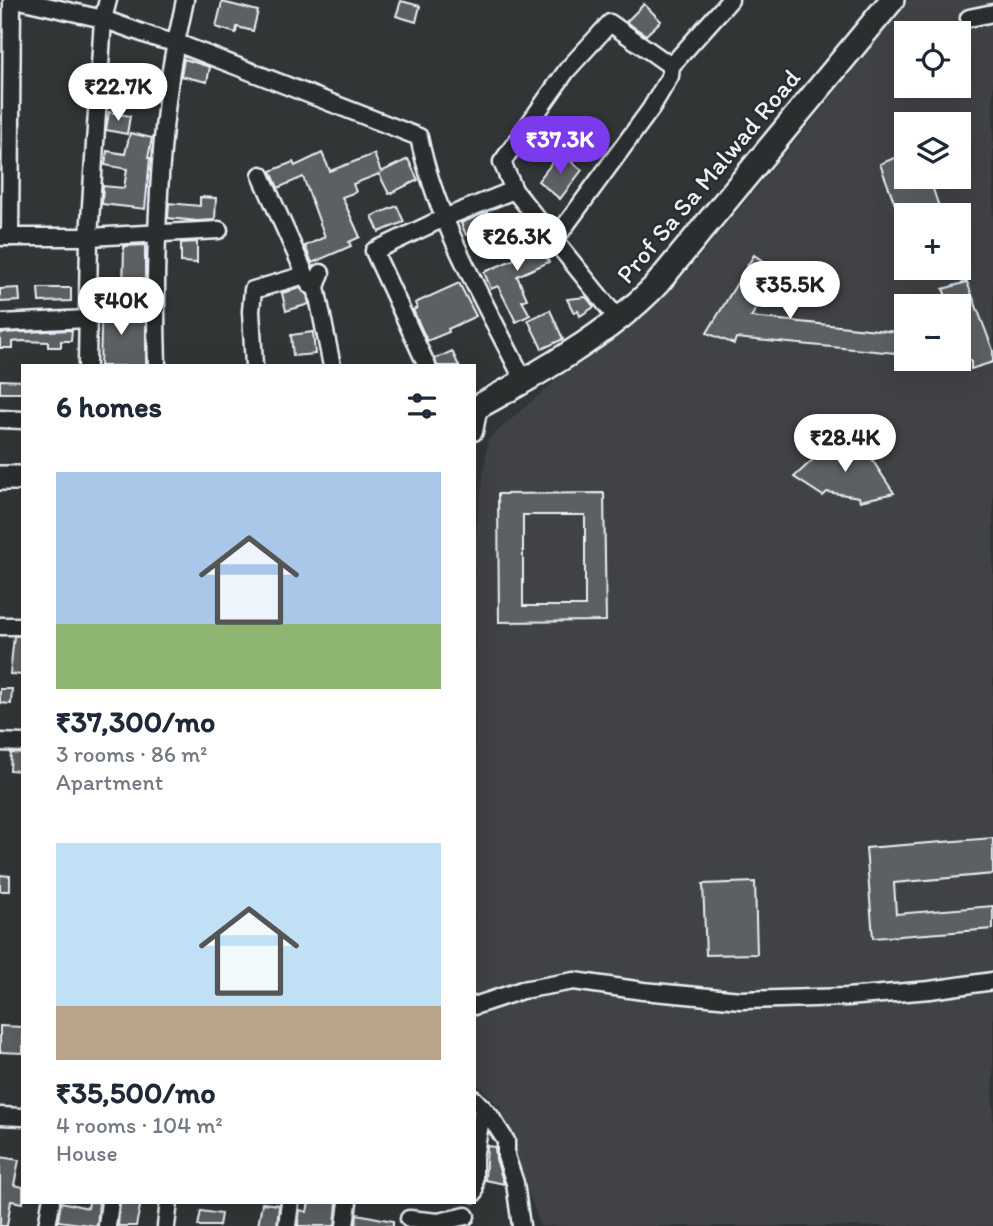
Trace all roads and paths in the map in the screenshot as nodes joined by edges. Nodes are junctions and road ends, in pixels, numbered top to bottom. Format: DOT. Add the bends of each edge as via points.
graph roads {
  1 [pos="12,0"];
  2 [pos="20,0"];
  3 [pos="108,0"];
  4 [pos="185,0"];
  5 [pos="730,0"];
  6 [pos="892,0"];
  7 [pos="44,3"];
  8 [pos="992,15"];
  9 [pos="969,18"];
  10 [pos="103,19"];
  11 [pos="177,43"];
  12 [pos="671,66"];
  13 [pos="261,175"];
  14 [pos="514,190"];
  15 [pos="444,218"];
  16 [pos="219,230"];
  17 [pos="157,235"];
  18 [pos="5,237"];
  19 [pos="89,237"];
  20 [pos="554,241"];
  21 [pos="314,278"];
  22 [pos="617,318"];
  23 [pos="88,320"];
  24 [pos="0,323"];
  25 [pos="87,364"];
  26 [pos="157,364"];
  27 [pos="254,364"];
  28 [pos="332,364"];
  29 [pos="426,364"];
  30 [pos="524,381"];
  31 [pos="476,407"];
  32 [pos="0,419"];
  33 [pos="21,420"];
  34 [pos="0,478"];
  35 [pos="21,478"];
  36 [pos="0,626"];
  37 [pos="21,626"];
  38 [pos="0,742"];
  39 [pos="21,743"];
  40 [pos="993,981"];
  41 [pos="476,1005"];
  42 [pos="479,1103"];
  43 [pos="0,1116"];
  44 [pos="21,1117"];
  45 [pos="476,1151"];
  46 [pos="51,1204"];
  47 [pos="110,1204"];
  48 [pos="169,1204"];
  49 [pos="290,1204"];
  50 [pos="348,1204"];
  51 [pos="411,1204"];
  52 [pos="467,1215"];
  53 [pos="408,1223"];
  54 [pos="47,1226"];
  55 [pos="107,1226"];
  56 [pos="166,1226"];
  57 [pos="287,1226"];
  58 [pos="345,1226"];
  59 [pos="521,1226"];
  1 -- 18 [label="street"];
  2 -- 7 [label="street"];
  3 -- 10 [label="street"];
  4 -- 11 [label="street"];
  5 -- 12 [label="street"];
  6 -- 22 [label="street, Prof Sa Sa Malwad Road" via="657,284"];
  7 -- 10 [label="street"];
  8 -- 9 [label="street"];
  10 -- 11 [label="street"];
  10 -- 19 [label="street"];
  11 -- 15 [label="street" via="419,137"];
  11 -- 17 [label="street"];
  12 -- 14 [label="street" via="610,23 568,70 502,162"];
  12 -- 20 [label="street" via="650,110"];
  13 -- 21 [label="street"];
  14 -- 15 [label="street"];
  14 -- 20 [label="street"];
  15 -- 29 [label="street" via="374,251"];
  15 -- 30 [label="street"];
  16 -- 17 [label="street"];
  17 -- 19 [label="street"];
  17 -- 26 [label="street"];
  18 -- 19 [label="street"];
  19 -- 23 [label="street"];
  20 -- 22 [label="street"];
  21 -- 27 [label="street" via="254,290"];
  21 -- 28 [label="street"];
  22 -- 30 [label="street, Prof Sa Sa Malwad Road"];
  23 -- 24 [label="street"];
  23 -- 25 [label="street"];
  30 -- 31 [label="street, Prof Sa Sa Malwad Road"];
  32 -- 33 [label="street"];
  34 -- 35 [label="street"];
  36 -- 37 [label="street"];
  38 -- 39 [label="street"];
  40 -- 41 [label="street" via="847,997 741,1000 574,981 522,990"];
  42 -- 45 [label="street"];
  42 -- 59 [label="street" via="506,1141"];
  43 -- 44 [label="street"];
  46 -- 54 [label="street"];
  47 -- 55 [label="street"];
  48 -- 56 [label="street"];
  49 -- 57 [label="street"];
  50 -- 58 [label="street"];
  51 -- 53 [label="street"];
  52 -- 53 [label="street"];
}
